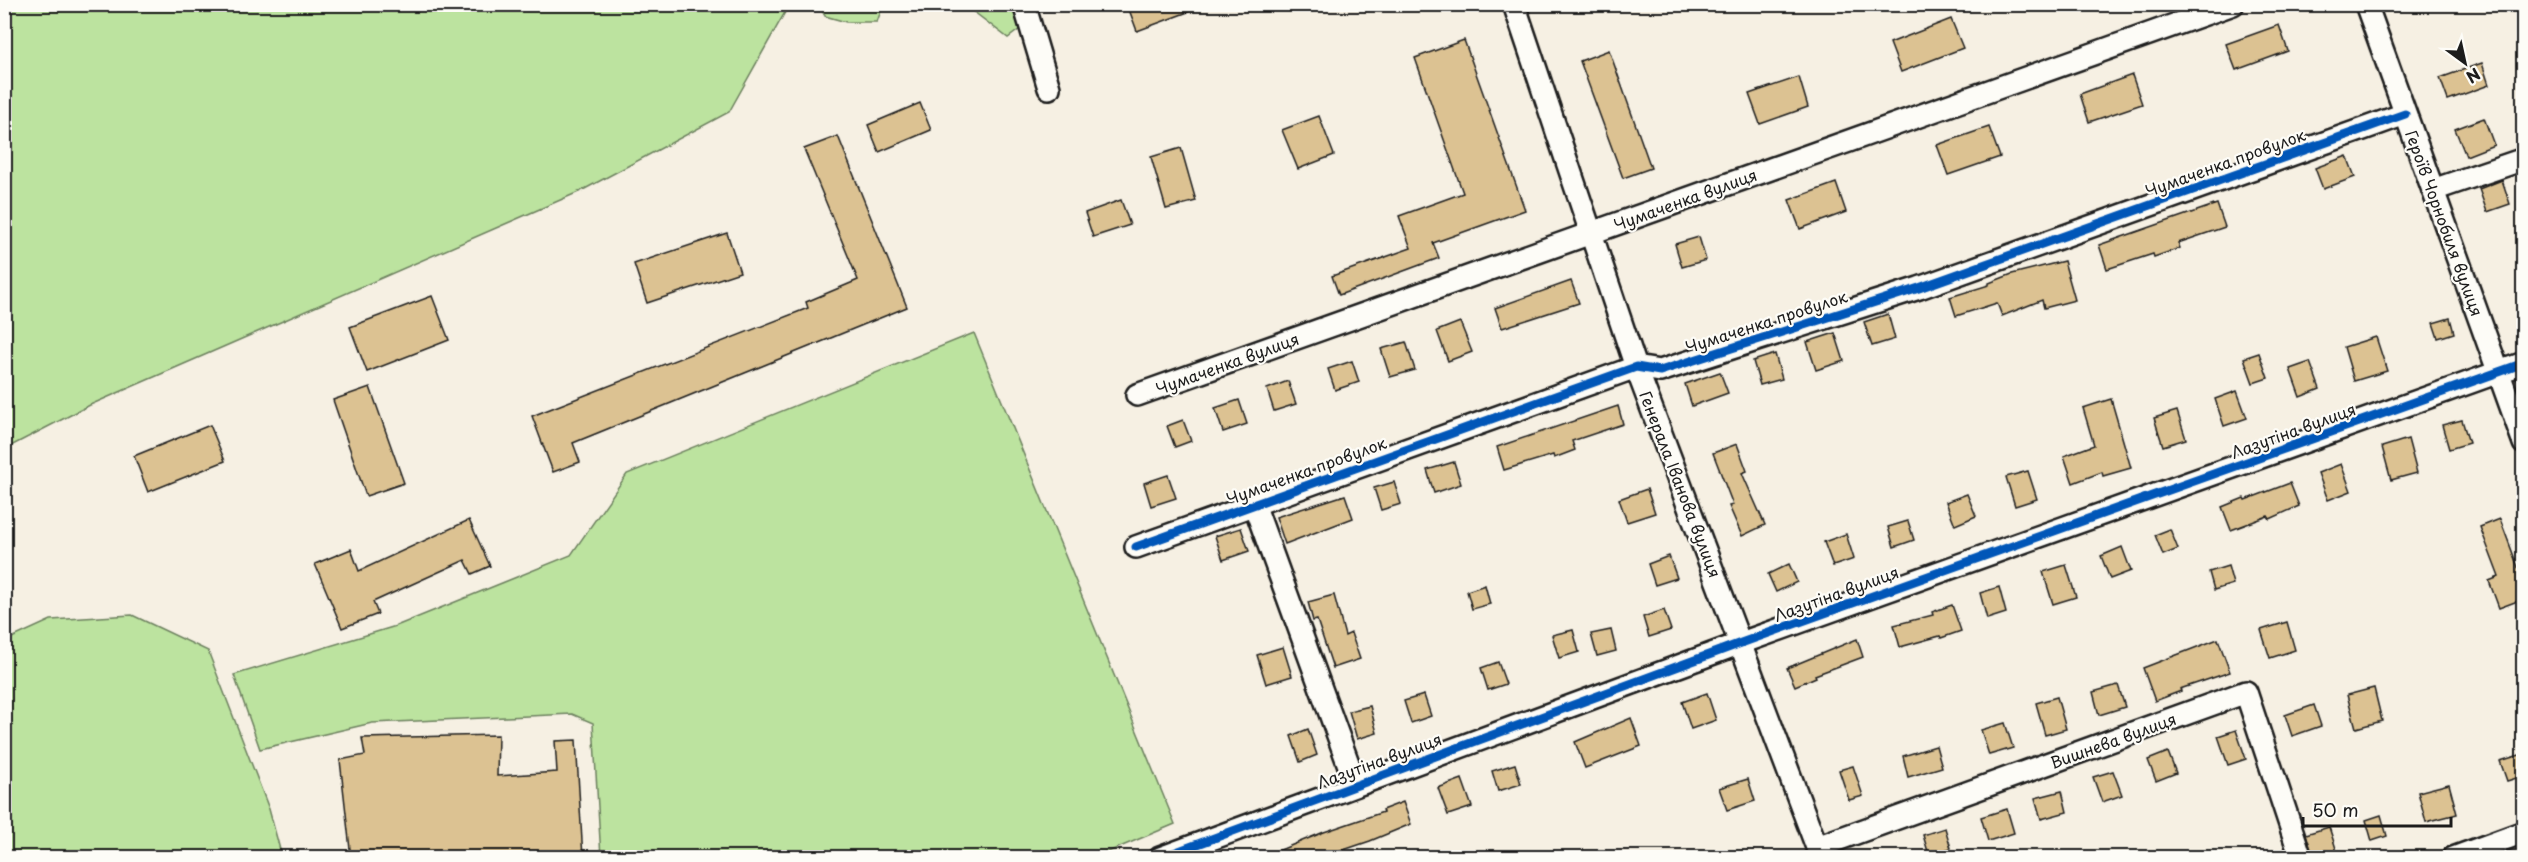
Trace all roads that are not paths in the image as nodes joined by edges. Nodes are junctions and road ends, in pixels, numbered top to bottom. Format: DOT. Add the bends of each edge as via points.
graph roads {
  1 [pos="1024,4"];
  2 [pos="1514,4"];
  3 [pos="2233,4"];
  4 [pos="2366,4"];
  5 [pos="1049,88"];
  6 [pos="2405,114"];
  7 [pos="2523,159"];
  8 [pos="2433,190"];
  9 [pos="1591,233"];
  10 [pos="2523,363"];
  11 [pos="1636,367"];
  12 [pos="2499,372"];
  13 [pos="1137,395"];
  14 [pos="2523,443"];
  15 [pos="1254,504"];
  16 [pos="1136,547"];
  17 [pos="1741,642"];
  18 [pos="1356,785"];
  19 [pos="2523,832"];
  20 [pos="1819,852"];
  21 [pos="1160,858"];
  22 [pos="2301,858"];
  23 [pos="2453,858"];
  1 -- 5 [label="street"];
  2 -- 9 [label="street, Генерала Іванова вулиця"];
  3 -- 9 [label="street, Чумаченка вулиця"];
  4 -- 6 [label="street, Героїв Чорнобиля вулиця"];
  6 -- 8 [label="street, Героїв Чорнобиля вулиця"];
  6 -- 11 [label="street, Чумаченка провулок" via="1908,291 1660,371"];
  7 -- 8 [label="street"];
  8 -- 12 [label="street, Героїв Чорнобиля вулиця"];
  9 -- 11 [label="street, Генерала Іванова вулиця"];
  9 -- 13 [label="street, Чумаченка вулиця"];
  10 -- 12 [label="street, Лазутіна вулиця"];
  11 -- 15 [label="street, Чумаченка провулок"];
  11 -- 17 [label="street, Генерала Іванова вулиця"];
  12 -- 14 [label="street, Героїв Чорнобиля вулиця"];
  12 -- 17 [label="street, Лазутіна вулиця"];
  15 -- 16 [label="street, Чумаченка провулок"];
  15 -- 18 [label="street, Чумаченка провулок"];
  17 -- 18 [label="street, Лазутіна вулиця"];
  17 -- 20 [label="street, Генерала Іванова вулиця"];
  18 -- 21 [label="street, Лазутіна вулиця"];
  19 -- 23 [label="street"];
  20 -- 22 [label="street, Вишнева вулиця" via="2246,692"];
}
